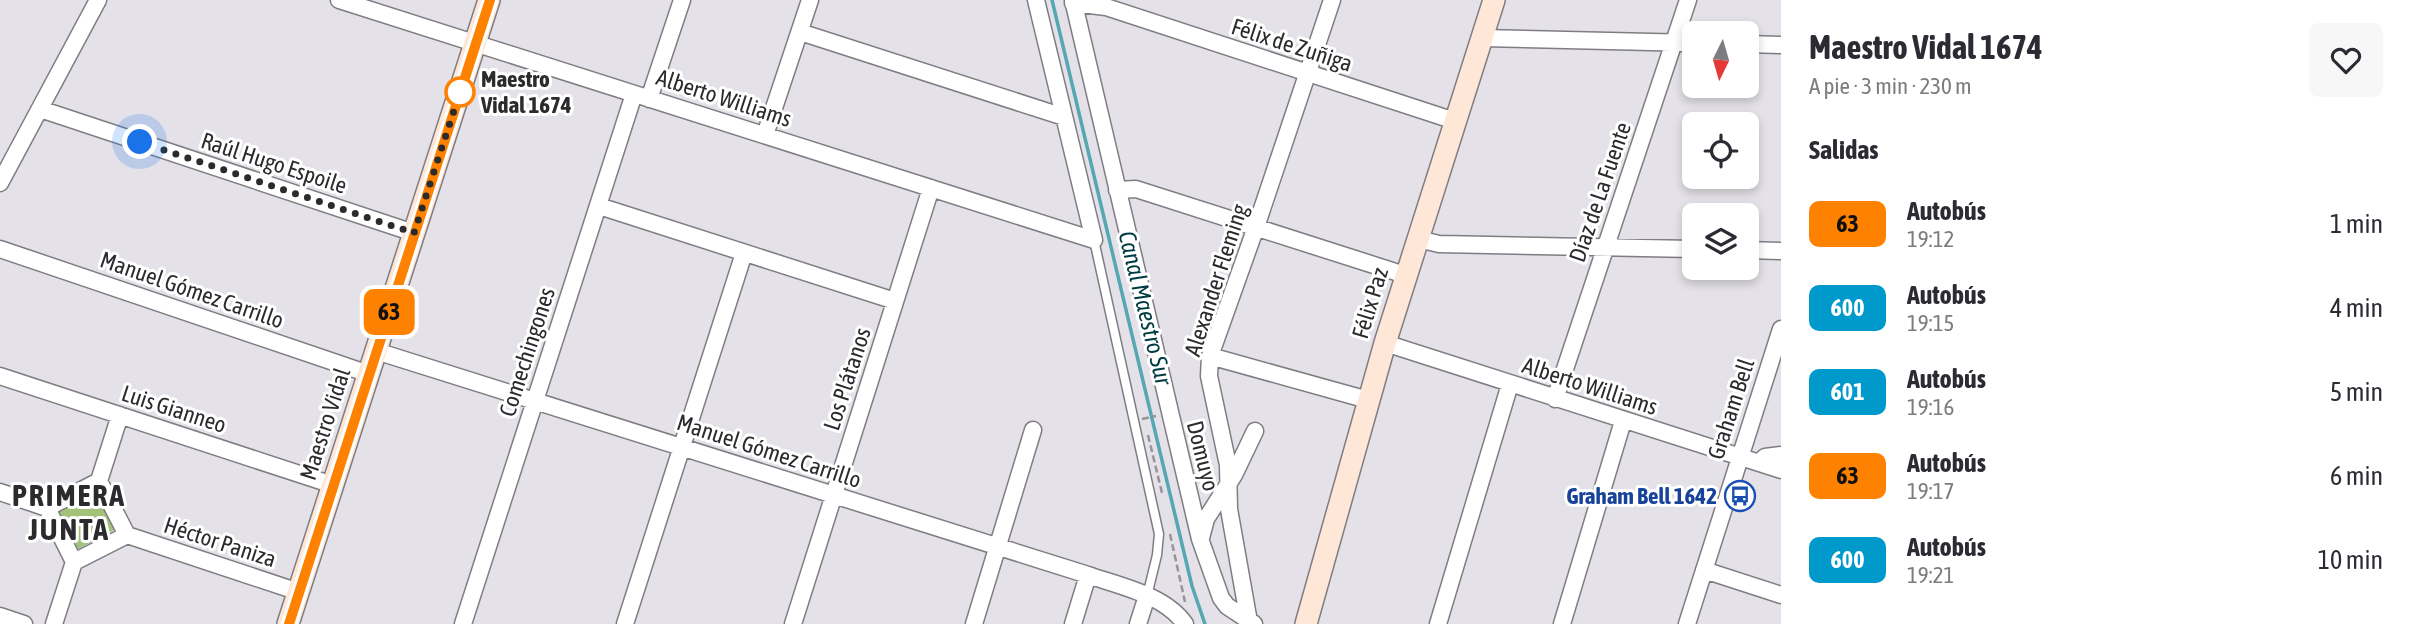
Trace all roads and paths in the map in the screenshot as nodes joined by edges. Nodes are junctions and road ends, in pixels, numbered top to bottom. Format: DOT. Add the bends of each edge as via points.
graph roads {
  1 [pos="98,0"];
  2 [pos="340,0"];
  3 [pos="489,0"];
  4 [pos="682,0"];
  5 [pos="810,0"];
  6 [pos="1036,0"];
  7 [pos="1332,0"];
  8 [pos="1494,0"];
  9 [pos="1688,0"];
  10 [pos="1073,1"];
  11 [pos="1107,3"];
  12 [pos="800,32"];
  13 [pos="1482,38"];
  14 [pos="1674,43"];
  15 [pos="1682,43"];
  16 [pos="476,44"];
  17 [pos="1759,44"];
  18 [pos="1781,45"];
  19 [pos="1308,75"];
  20 [pos="642,96"];
  21 [pos="40,109"];
  22 [pos="1064,117"];
  23 [pos="1455,121"];
  24 [pos="765,135"];
  25 [pos="0,183"];
  26 [pos="931,188"];
  27 [pos="1117,190"];
  28 [pos="598,206"];
  29 [pos="1256,227"];
  30 [pos="414,233"];
  31 [pos="1418,239"];
  32 [pos="1094,240"];
  33 [pos="1605,247"];
  34 [pos="0,249"];
  35 [pos="1682,249"];
  36 [pos="1759,250"];
  37 [pos="1781,251"];
  38 [pos="744,253"];
  39 [pos="1405,275"];
  40 [pos="895,301"];
  41 [pos="1781,329"];
  42 [pos="1385,343"];
  43 [pos="376,351"];
  44 [pos="1210,356"];
  45 [pos="369,373"];
  46 [pos="0,376"];
  47 [pos="1510,384"];
  48 [pos="1555,399"];
  49 [pos="1368,400"];
  50 [pos="535,401"];
  51 [pos="120,415"];
  52 [pos="1158,416"];
  53 [pos="1146,418"];
  54 [pos="1623,421"];
  55 [pos="1033,430"];
  56 [pos="1255,431"];
  57 [pos="682,447"];
  58 [pos="1781,455"];
  59 [pos="1739,457"];
  60 [pos="1759,463"];
  61 [pos="1781,470"];
  62 [pos="99,481"];
  63 [pos="1229,483"];
  64 [pos="333,485"];
  65 [pos="0,492"];
  66 [pos="834,495"];
  67 [pos="47,508"];
  68 [pos="127,535"];
  69 [pos="1200,539"];
  70 [pos="998,547"];
  71 [pos="74,562"];
  72 [pos="1704,570"];
  73 [pos="1088,575"];
  74 [pos="299,592"];
  75 [pos="1781,595"];
  76 [pos="1147,596"];
  77 [pos="0,616"];
  78 [pos="1251,623"];
  79 [pos="24,624"];
  80 [pos="54,624"];
  81 [pos="289,624"];
  82 [pos="463,624"];
  83 [pos="625,624"];
  84 [pos="793,624"];
  85 [pos="974,624"];
  86 [pos="1073,624"];
  87 [pos="1138,624"];
  88 [pos="1185,624"];
  89 [pos="1306,624"];
  90 [pos="1438,624"];
  91 [pos="1562,624"];
  92 [pos="1687,624"];
  1 -- 21 [label="street"];
  2 -- 16 [label="street, Alberto Williams"];
  3 -- 16 [label="main road, Maestro Vidal"];
  4 -- 20 [label="street, Comechingones"];
  5 -- 12 [label="street"];
  6 -- 22 [label="street"];
  7 -- 19 [label="street, Alexander Fleming"];
  8 -- 13 [label="main road, Félix Paz"];
  9 -- 14 [label="street, Díaz de La Fuente"];
  10 -- 11 [label="street, Félix de Zuñiga"];
  10 -- 27 [label="street, Domuyo"];
  11 -- 19 [label="street, Félix de Zuñiga"];
  12 -- 22 [label="street"];
  12 -- 24 [label="street"];
  13 -- 14 [label="street"];
  13 -- 23 [label="main road, Félix Paz"];
  14 -- 15 [label="street"];
  14 -- 33 [label="street, Díaz de La Fuente"];
  16 -- 20 [label="street, Alberto Williams"];
  16 -- 30 [label="main road, Maestro Vidal"];
  17 -- 18 [label="street"];
  19 -- 23 [label="street, Félix de Zuñiga"];
  19 -- 29 [label="street, Alexander Fleming"];
  20 -- 24 [label="street, Alberto Williams"];
  20 -- 28 [label="street, Comechingones"];
  21 -- 25 [label="street"];
  21 -- 30 [label="street, Raúl Hugo Espoile"];
  22 -- 32 [label="street"];
  23 -- 31 [label="main road, Félix Paz"];
  24 -- 26 [label="street, Alberto Williams"];
  26 -- 32 [label="street, Alberto Williams"];
  26 -- 40 [label="street, Los Plátanos"];
  27 -- 29 [label="street" via="1136,189"];
  27 -- 69 [label="street, Domuyo"];
  28 -- 38 [label="street"];
  28 -- 50 [label="street, Comechingones"];
  29 -- 39 [label="street"];
  29 -- 44 [label="street, Alexander Fleming"];
  30 -- 43 [label="main road, Maestro Vidal"];
  31 -- 33 [label="street" via="1439,244"];
  31 -- 39 [label="main road, Félix Paz"];
  32 -- 76 [label="lane" via="1159,534"];
  33 -- 35 [label="street"];
  33 -- 48 [label="street, Díaz de La Fuente"];
  34 -- 45 [label="street, Manuel Gómez Carrillo"];
  36 -- 37 [label="street"];
  38 -- 40 [label="street"];
  38 -- 57 [label="street"];
  39 -- 42 [label="main road, Félix Paz"];
  40 -- 66 [label="street, Los Plátanos"];
  41 -- 59 [label="street, Graham Bell"];
  42 -- 47 [label="street, Alberto Williams"];
  42 -- 49 [label="main road, Félix Paz"];
  43 -- 45 [label="main road, Maestro Vidal"];
  43 -- 50 [label="street, Manuel Gómez Carrillo"];
  44 -- 49 [label="street"];
  44 -- 63 [label="street, Alexander Fleming" via="1209,376"];
  45 -- 64 [label="main road, Maestro Vidal"];
  46 -- 51 [label="street, Luis Gianneo"];
  47 -- 48 [label="street, Alberto Williams"];
  47 -- 90 [label="street"];
  48 -- 54 [label="street, Alberto Williams"];
  49 -- 89 [label="main road, Félix Paz"];
  50 -- 57 [label="street, Manuel Gómez Carrillo"];
  50 -- 82 [label="street, Comechingones"];
  51 -- 62 [label="street"];
  51 -- 64 [label="street, Luis Gianneo"];
  52 -- 53 [label="path"];
  54 -- 59 [label="street, Alberto Williams"];
  54 -- 91 [label="street"];
  55 -- 70 [label="street"];
  56 -- 63 [label="street"];
  57 -- 66 [label="street, Manuel Gómez Carrillo"];
  57 -- 83 [label="street"];
  58 -- 60 [label="street" via="1765,457"];
  59 -- 60 [label="street, Alberto Williams"];
  59 -- 72 [label="street, Graham Bell"];
  60 -- 61 [label="street, Alberto Williams"];
  62 -- 67 [label="street"];
  62 -- 68 [label="street, Héctor Paniza"];
  63 -- 69 [label="street" via="1206,519"];
  63 -- 78 [label="street, Alexander Fleming" via="1229,509"];
  64 -- 74 [label="main road, Maestro Vidal"];
  65 -- 67 [label="street"];
  66 -- 70 [label="street, Manuel Gómez Carrillo"];
  66 -- 84 [label="street, Los Plátanos"];
  67 -- 71 [label="street"];
  68 -- 71 [label="street, Héctor Paniza"];
  68 -- 74 [label="street, Héctor Paniza"];
  69 -- 78 [label="street, Domuyo" via="1217,593"];
  70 -- 73 [label="street, Manuel Gómez Carrillo"];
  70 -- 85 [label="street"];
  71 -- 80 [label="street"];
  72 -- 75 [label="street"];
  72 -- 92 [label="street, Graham Bell"];
  73 -- 76 [label="street, Manuel Gómez Carrillo"];
  73 -- 86 [label="street"];
  74 -- 81 [label="main road, Maestro Vidal"];
  76 -- 87 [label="street"];
  76 -- 88 [label="street, Manuel Gómez Carrillo"];
  77 -- 79 [label="street"];
}
